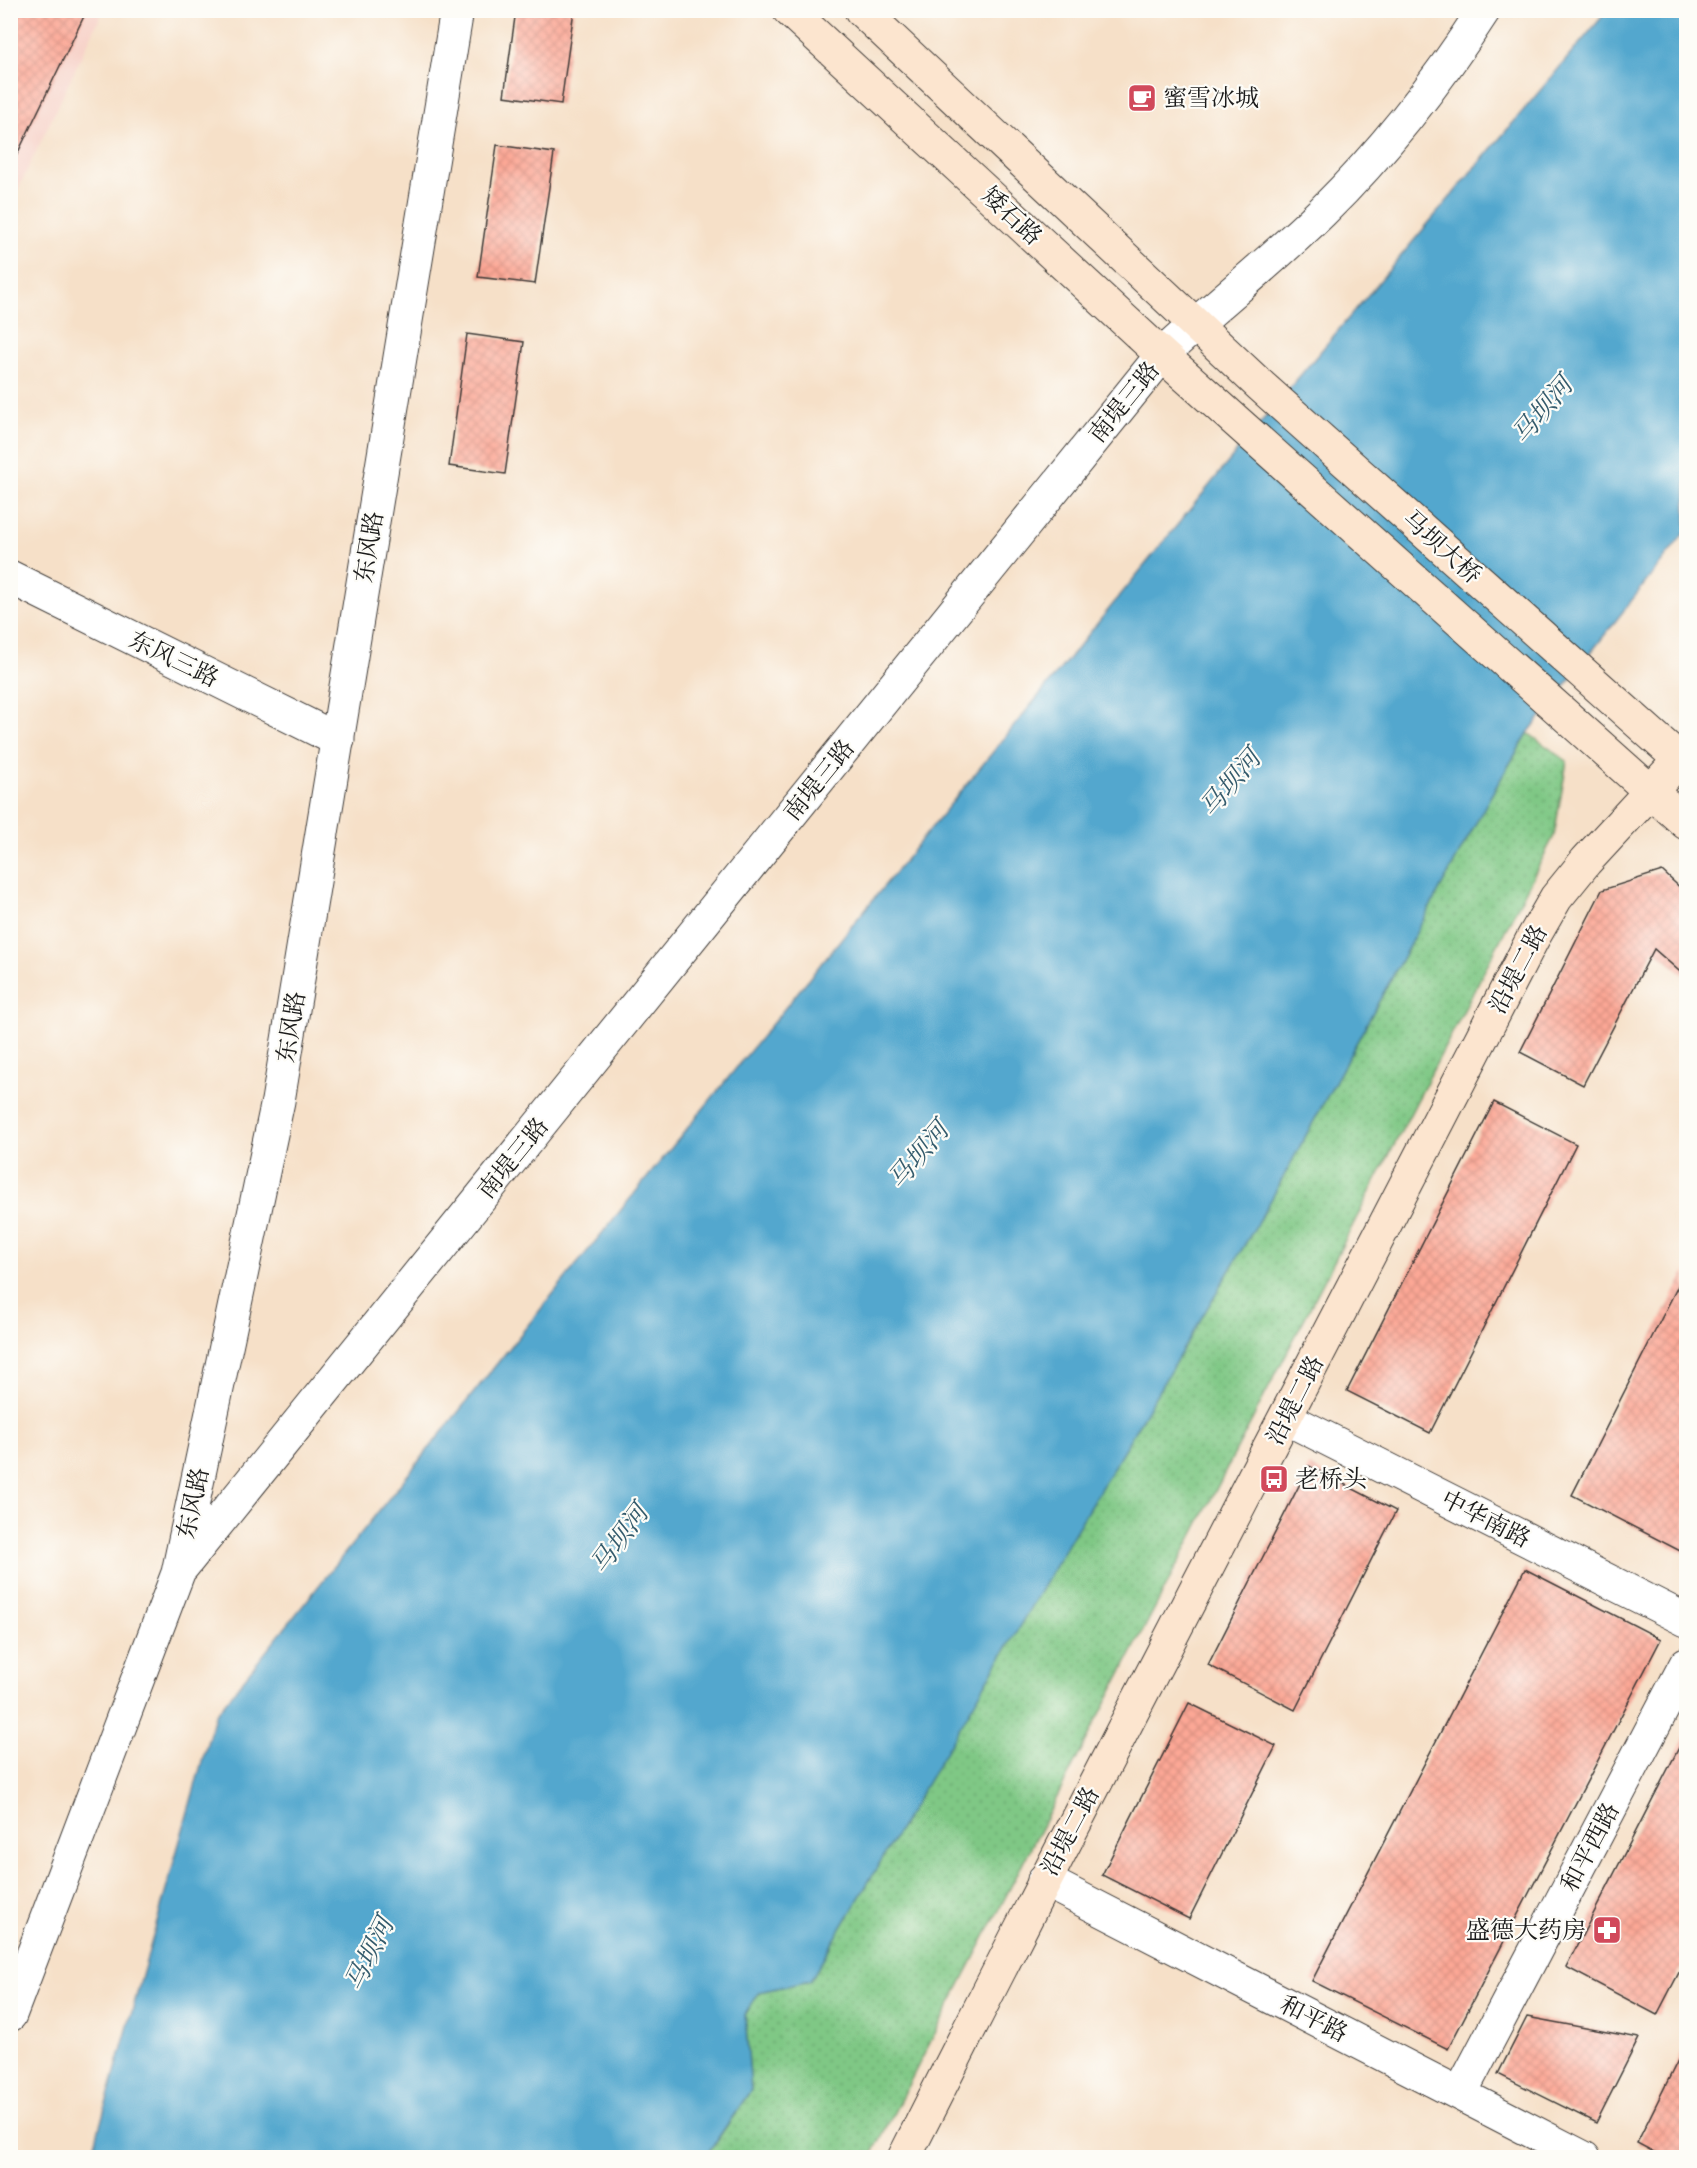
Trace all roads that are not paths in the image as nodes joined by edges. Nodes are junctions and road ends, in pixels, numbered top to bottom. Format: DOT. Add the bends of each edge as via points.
graph roads {
  1 [pos="457,10"];
  2 [pos="789,10"];
  3 [pos="861,10"];
  4 [pos="1484,10"];
  5 [pos="1195,324"];
  6 [pos="1162,355"];
  7 [pos="1261,386"];
  8 [pos="1236,421"];
  9 [pos="10,578"];
  10 [pos="338,740"];
  11 [pos="1684,759"];
  12 [pos="1651,791"];
  13 [pos="1686,824"];
  14 [pos="1286,1418"];
  15 [pos="178,1573"];
  16 [pos="1686,1620"];
  17 [pos="1686,1664"];
  18 [pos="1044,1880"];
  19 [pos="10,2015"];
  20 [pos="1460,2094"];
  21 [pos="904,2157"];
  22 [pos="1584,2157"];
  1 -- 10 [label="street, 东风路"];
  2 -- 6 [label="main road, 矮石路"];
  3 -- 5 [label="main road, 矮石路"];
  4 -- 5 [label="street, 南堤三路" via="1374,158 1279,252"];
  5 -- 6 [label="street, 南堤三路"];
  5 -- 7 [label="main road, 矮石路"];
  6 -- 8 [label="main road, 矮石路"];
  6 -- 15 [label="street, 南堤三路"];
  7 -- 11 [label="main road, 马坝大桥"];
  8 -- 12 [label="main road, 马坝大桥"];
  9 -- 10 [label="street, 东风三路"];
  10 -- 15 [label="street, 东风路" via="278,1101"];
  11 -- 12 [label="main road, 沿堤二路"];
  12 -- 13 [label="main road, 马坝大桥"];
  12 -- 14 [label="main road, 沿堤二路" via="1556,898"];
  14 -- 16 [label="street, 中华南路"];
  14 -- 18 [label="main road, 沿堤二路"];
  15 -- 19 [label="street, 东风路"];
  17 -- 20 [label="street, 和平西路"];
  18 -- 20 [label="street, 和平路"];
  18 -- 21 [label="main road, 沿堤二路"];
  20 -- 22 [label="street, 和平路"];
}
